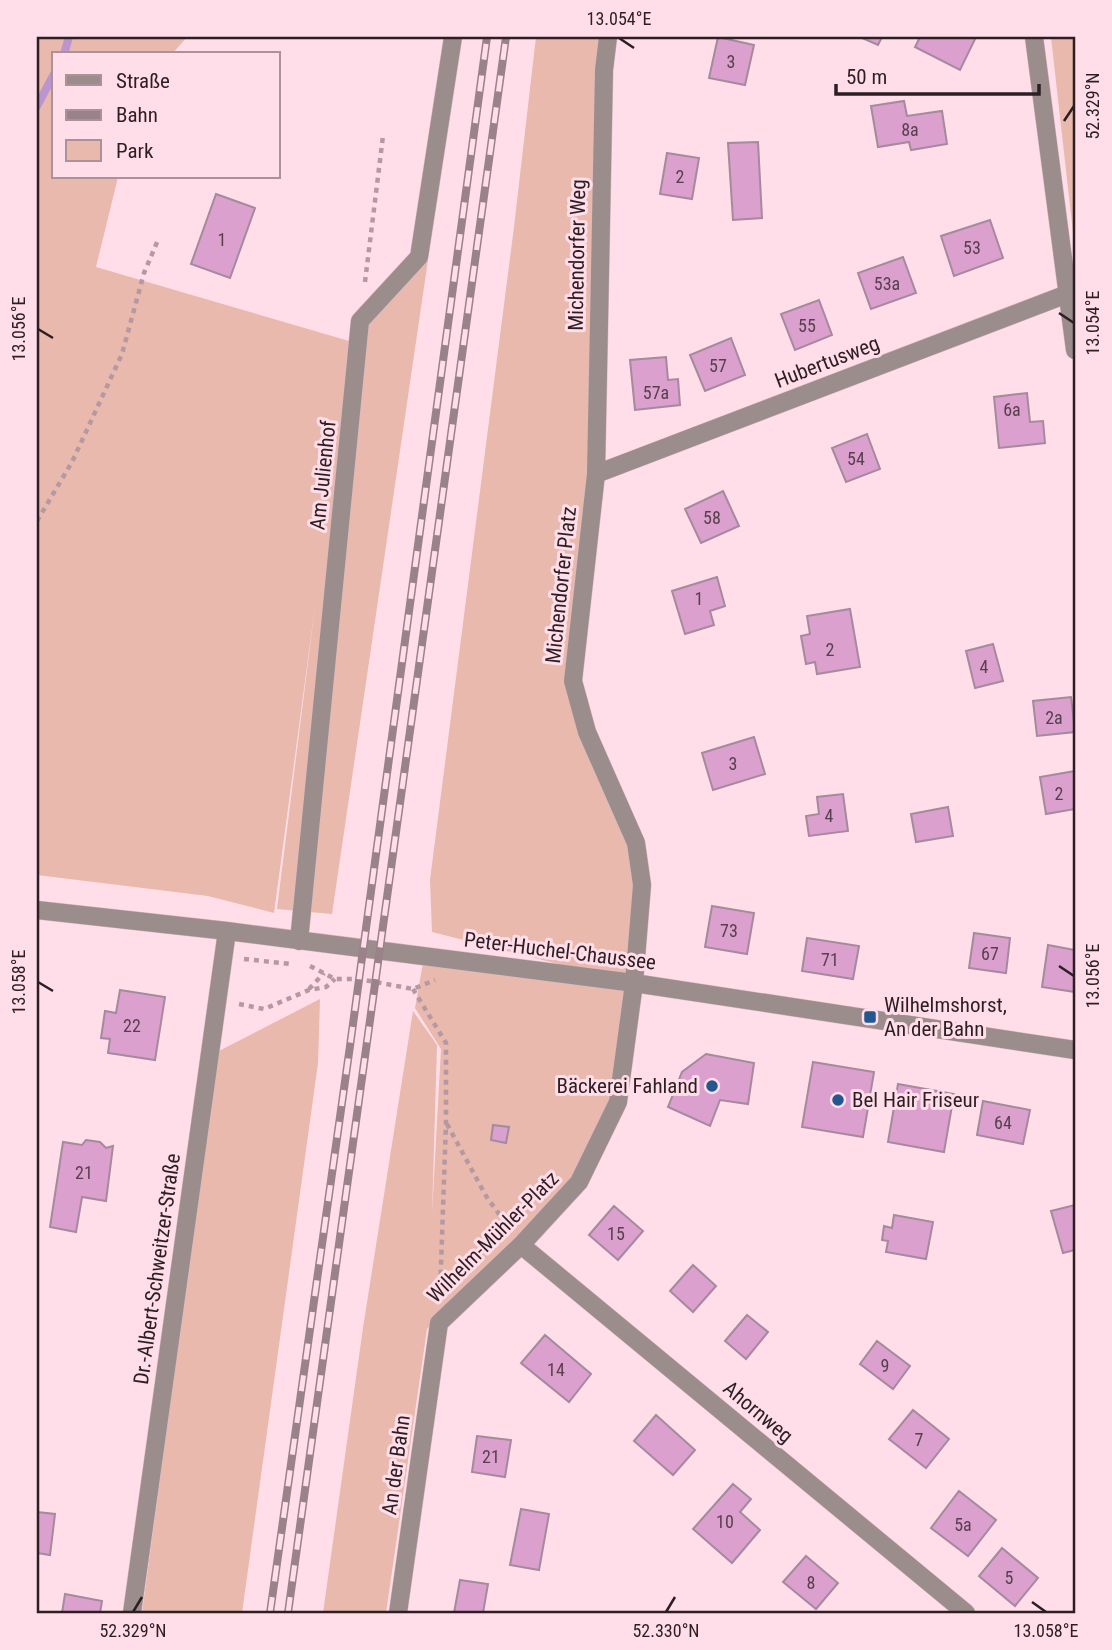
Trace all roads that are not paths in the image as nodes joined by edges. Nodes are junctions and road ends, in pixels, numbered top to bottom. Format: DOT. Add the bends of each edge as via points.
graph roads {
  1 [pos="453,37"];
  2 [pos="608,37"];
  3 [pos="1034,37"];
  4 [pos="1071,293"];
  5 [pos="1075,350"];
  6 [pos="596,474"];
  7 [pos="37,910"];
  8 [pos="227,931"];
  9 [pos="299,941"];
  10 [pos="634,983"];
  11 [pos="1075,1050"];
  12 [pos="521,1245"];
  13 [pos="439,1324"];
  14 [pos="132,1613"];
  15 [pos="398,1613"];
  16 [pos="966,1613"];
  1 -- 9 [label="street, Am Julienhof" via="419,257 360,321"];
  2 -- 6 [label="street, Michendorfer Weg"];
  3 -- 4 [label="street"];
  4 -- 5 [label="street"];
  4 -- 6 [label="street, Hubertusweg"];
  6 -- 10 [label="street, Michendorfer Platz" via="573,681 587,732 636,843 642,885"];
  7 -- 8 [label="street, Peter-Huchel-Chaussee"];
  8 -- 9 [label="street, Peter-Huchel-Chaussee"];
  8 -- 14 [label="street, Dr.-Albert-Schweitzer-Straße"];
  9 -- 10 [label="street, Peter-Huchel-Chaussee"];
  10 -- 11 [label="street, Peter-Huchel-Chaussee"];
  10 -- 12 [label="street, Wilhelm-Mühler-Platz" via="618,1102 579,1182"];
  12 -- 13 [label="street, Wilhelm-Mühler-Platz"];
  12 -- 16 [label="street, Ahornweg"];
  13 -- 15 [label="street, An der Bahn"];
}
